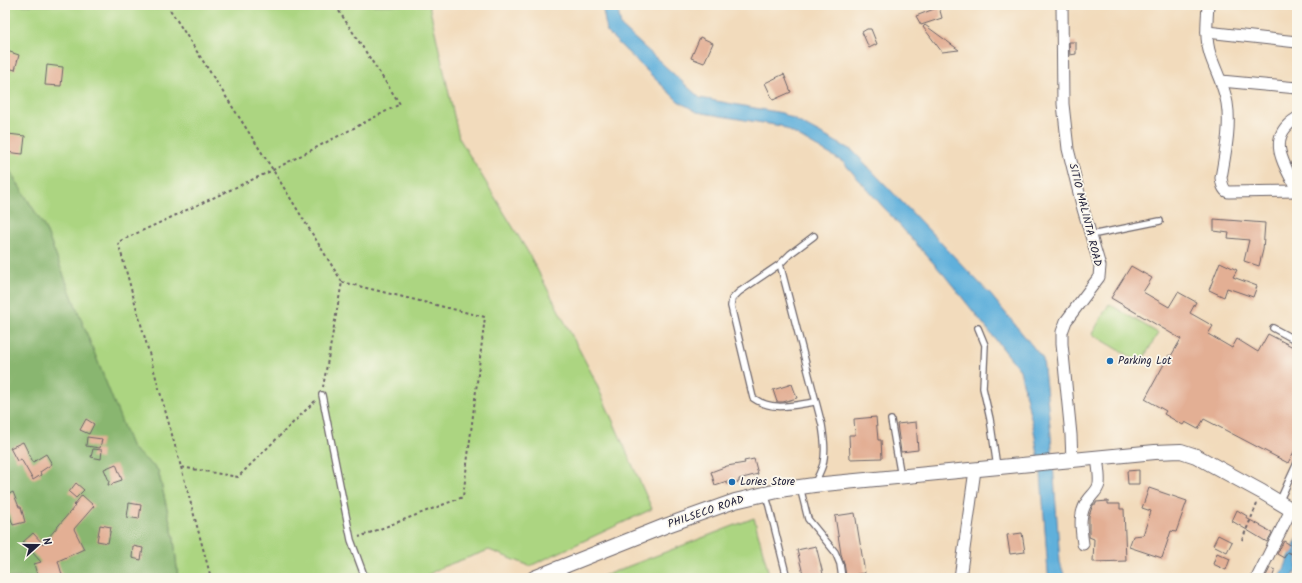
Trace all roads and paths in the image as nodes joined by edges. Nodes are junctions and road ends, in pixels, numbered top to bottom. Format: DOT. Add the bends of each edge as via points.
graph roads {
  1 [pos="167,5"];
  2 [pos="334,5"];
  3 [pos="1062,5"];
  4 [pos="1208,5"];
  5 [pos="1207,32"];
  6 [pos="1297,42"];
  7 [pos="1221,81"];
  8 [pos="1297,88"];
  9 [pos="1297,118"];
  10 [pos="273,170"];
  11 [pos="1297,190"];
  12 [pos="1160,221"];
  13 [pos="1091,235"];
  14 [pos="814,236"];
  15 [pos="780,264"];
  16 [pos="342,282"];
  17 [pos="978,328"];
  18 [pos="1273,328"];
  19 [pos="1297,342"];
  20 [pos="322,395"];
  21 [pos="815,402"];
  22 [pos="891,420"];
  23 [pos="1098,458"];
  24 [pos="1068,461"];
  25 [pos="1297,463"];
  26 [pos="180,467"];
  27 [pos="997,467"];
  28 [pos="975,470"];
  29 [pos="901,477"];
  30 [pos="807,486"];
  31 [pos="1262,492"];
  32 [pos="765,493"];
  33 [pos="1279,502"];
  34 [pos="1294,511"];
  35 [pos="351,540"];
  36 [pos="1242,540"];
  37 [pos="1083,544"];
  38 [pos="210,578"];
  39 [pos="365,578"];
  40 [pos="534,578"];
  41 [pos="787,578"];
  42 [pos="842,578"];
  43 [pos="960,578"];
  44 [pos="1257,578"];
  1 -- 10 [label="path"];
  2 -- 10 [label="path" via="400,104"];
  3 -- 13 [label="street, SITIO MALINTA ROAD" via="1063,104 1066,134"];
  4 -- 5 [label="street"];
  5 -- 6 [label="street"];
  5 -- 7 [label="street" via="1210,53"];
  7 -- 8 [label="street"];
  7 -- 11 [label="street" via="1228,112 1222,178 1225,191"];
  9 -- 11 [label="street" via="1282,132 1278,144 1281,158"];
  10 -- 16 [label="path"];
  10 -- 26 [label="path" via="118,242"];
  12 -- 13 [label="lane"];
  13 -- 24 [label="street, SITIO MALINTA ROAD" via="1100,266 1099,277 1066,321 1062,332 1071,435"];
  14 -- 15 [label="lane"];
  15 -- 21 [label="lane"];
  15 -- 21 [label="lane" via="732,299 731,306 753,398 763,405 774,406"];
  16 -- 20 [label="path"];
  16 -- 35 [label="path" via="485,317 463,497"];
  17 -- 27 [label="lane" via="985,345 984,388"];
  18 -- 19 [label="lane"];
  20 -- 26 [label="path" via="238,477"];
  20 -- 35 [label="lane"];
  21 -- 30 [label="lane" via="822,425 824,453 822,464"];
  22 -- 29 [label="lane"];
  23 -- 24 [label="street, PHILSECO ROAD"];
  23 -- 31 [label="street, PHILSECO ROAD" via="1181,451 1196,456"];
  23 -- 37 [label="street" via="1099,484 1082,515"];
  24 -- 27 [label="street, PHILSECO ROAD"];
  25 -- 33 [label="lane"];
  26 -- 38 [label="path"];
  27 -- 28 [label="street, PHILSECO ROAD"];
  28 -- 29 [label="street, PHILSECO ROAD"];
  28 -- 43 [label="street"];
  29 -- 30 [label="street, PHILSECO ROAD"];
  30 -- 32 [label="street, PHILSECO ROAD"];
  30 -- 42 [label="lane" via="808,519 835,552"];
  31 -- 33 [label="street, PHILSECO ROAD"];
  31 -- 36 [label="path"];
  32 -- 40 [label="street, PHILSECO ROAD" via="699,513"];
  32 -- 41 [label="lane"];
  33 -- 34 [label="street, PHILSECO ROAD"];
  34 -- 44 [label="street"];
  35 -- 39 [label="lane"];
}
